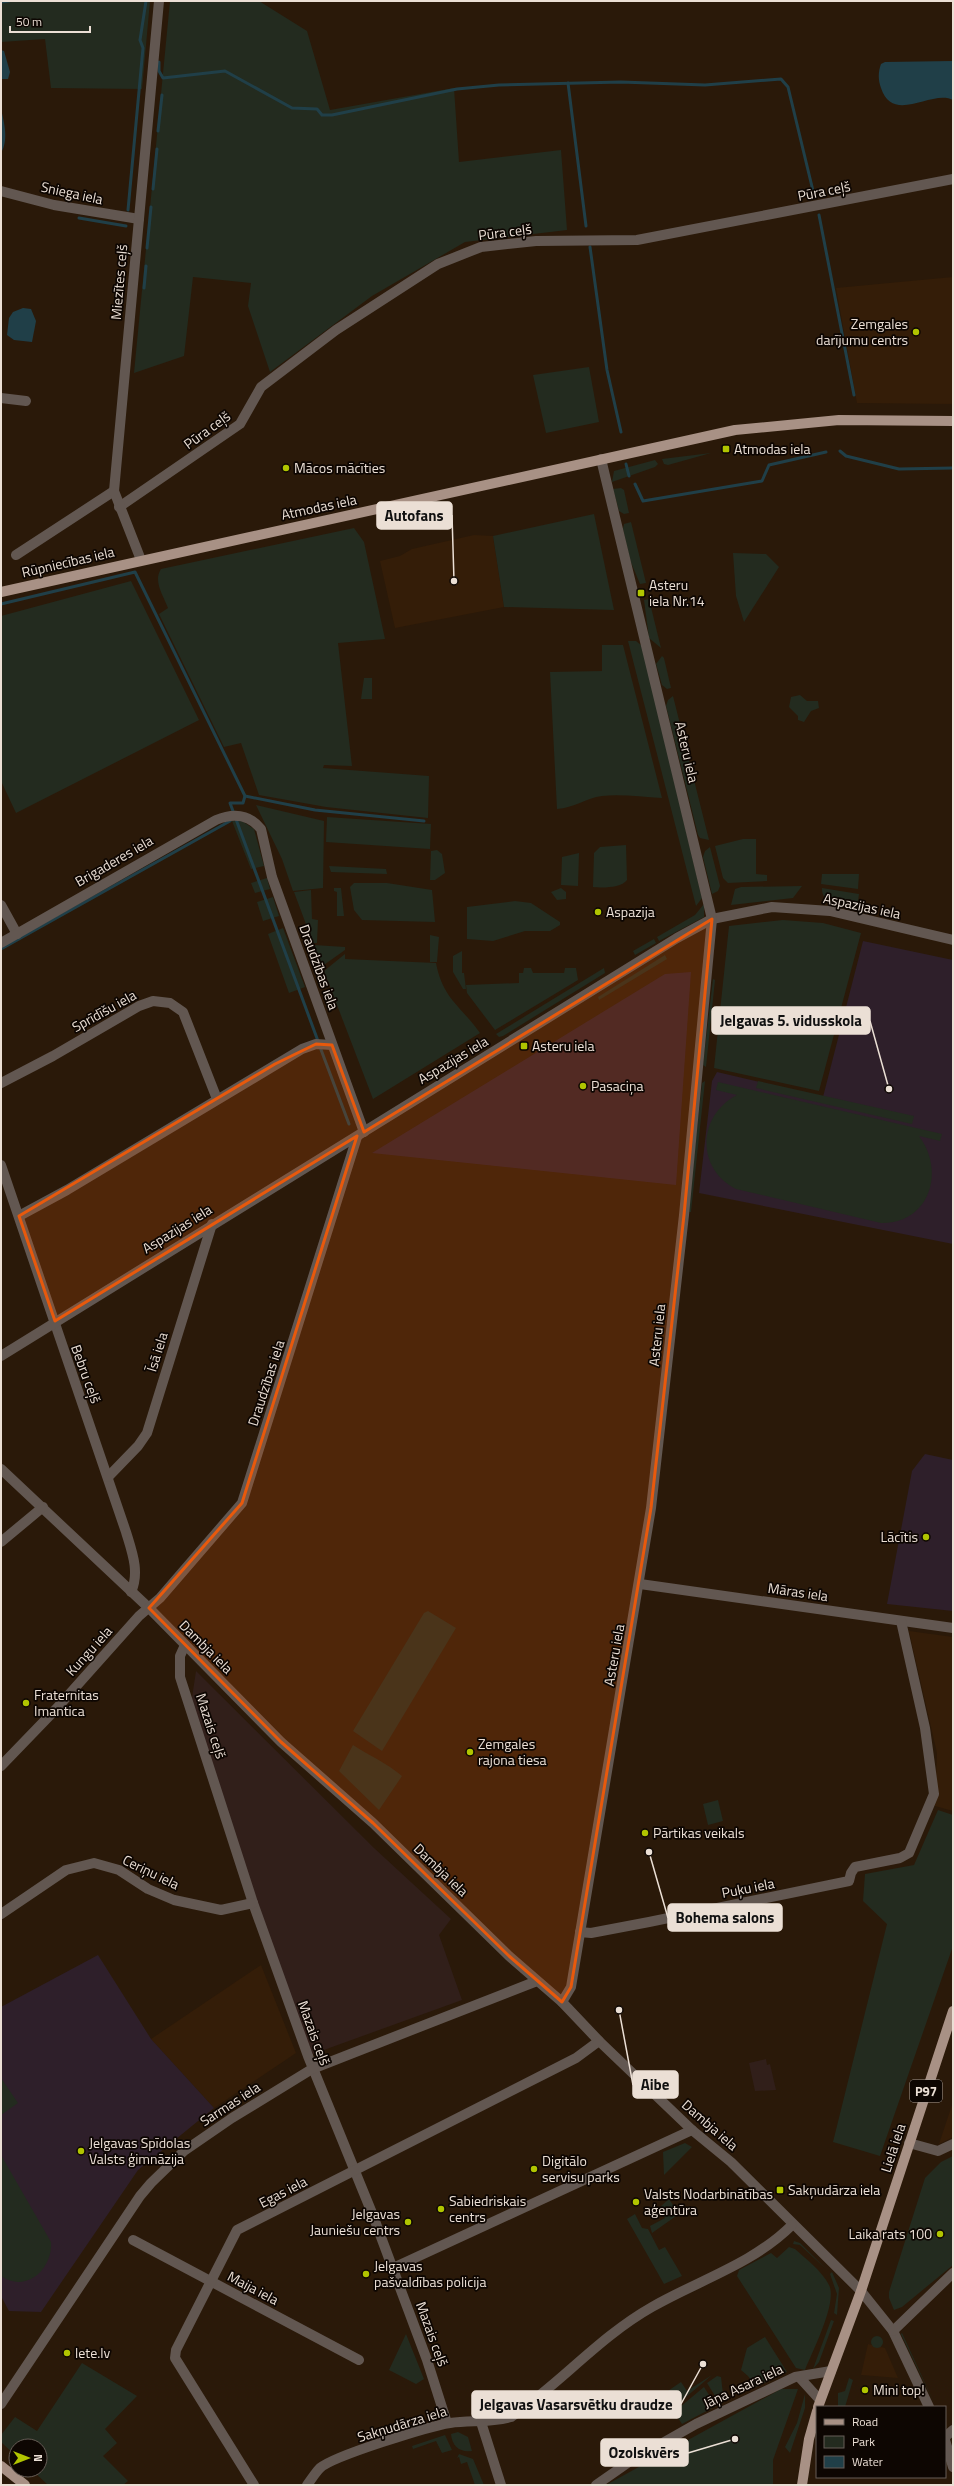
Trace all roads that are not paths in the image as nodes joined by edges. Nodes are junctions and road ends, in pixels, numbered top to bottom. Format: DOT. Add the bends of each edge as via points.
graph roads {
  1 [pos="159,1"];
  2 [pos="953,180"];
  3 [pos="1,191"];
  4 [pos="139,219"];
  5 [pos="1,398"];
  6 [pos="26,400"];
  7 [pos="953,422"];
  8 [pos="601,459"];
  9 [pos="114,491"];
  10 [pos="119,507"];
  11 [pos="16,555"];
  12 [pos="141,560"];
  13 [pos="1,592"];
  14 [pos="244,817"];
  15 [pos="1,905"];
  16 [pos="712,919"];
  17 [pos="17,934"];
  18 [pos="953,940"];
  19 [pos="1,944"];
  20 [pos="332,1045"];
  21 [pos="1,1083"];
  22 [pos="217,1099"];
  23 [pos="360,1134"];
  24 [pos="1,1166"];
  25 [pos="19,1216"];
  26 [pos="212,1224"];
  27 [pos="55,1321"];
  28 [pos="1,1356"];
  29 [pos="1,1469"];
  30 [pos="108,1477"];
  31 [pos="43,1507"];
  32 [pos="1,1542"];
  33 [pos="640,1584"];
  34 [pos="131,1592"];
  35 [pos="149,1608"];
  36 [pos="901,1620"];
  37 [pos="953,1628"];
  38 [pos="185,1645"];
  39 [pos="1,1766"];
  40 [pos="253,1903"];
  41 [pos="1,1914"];
  42 [pos="580,1932"];
  43 [pos="537,1981"];
  44 [pos="562,2002"];
  45 [pos="953,2011"];
  46 [pos="599,2041"];
  47 [pos="312,2069"];
  48 [pos="692,2130"];
  49 [pos="909,2143"];
  50 [pos="953,2144"];
  51 [pos="356,2171"];
  52 [pos="792,2225"];
  53 [pos="133,2240"];
  54 [pos="393,2268"];
  55 [pos="953,2273"];
  56 [pos="211,2281"];
  57 [pos="861,2291"];
  58 [pos="893,2331"];
  59 [pos="359,2360"];
  60 [pos="831,2371"];
  61 [pos="800,2378"];
  62 [pos="819,2403"];
  63 [pos="1,2404"];
  64 [pos="929,2406"];
  65 [pos="816,2414"];
  66 [pos="481,2422"];
  67 [pos="447,2423"];
  68 [pos="946,2442"];
  69 [pos="1,2466"];
  70 [pos="953,2467"];
  71 [pos="23,2484"];
  72 [pos="254,2485"];
  73 [pos="307,2485"];
  74 [pos="501,2485"];
  75 [pos="596,2485"];
  76 [pos="802,2485"];
  1 -- 4 [label="street, Miezītes ceļš"];
  2 -- 10 [label="street, Pūra ceļš" via="637,240 536,241 481,247 438,264 336,330 261,387 240,424"];
  3 -- 4 [label="street, Sniega iela" via="54,205"];
  4 -- 9 [label="street, Miezītes ceļš"];
  5 -- 6 [label="street"];
  7 -- 8 [label="main road, Atmodas iela" via="839,420 790,424 735,430"];
  8 -- 12 [label="main road, Atmodas iela"];
  8 -- 16 [label="street, Asteru iela"];
  9 -- 10 [label="street, Miezītes ceļš"];
  9 -- 11 [label="street"];
  10 -- 12 [label="street, Miezītes ceļš"];
  12 -- 13 [label="main road, Rūpniecības iela"];
  14 -- 17 [label="street, Brigaderes iela" via="229,815 216,820"];
  14 -- 20 [label="street, Draudzības iela" via="261,829 270,872"];
  15 -- 17 [label="street"];
  16 -- 18 [label="street, Aspazijas iela" via="772,907 830,911"];
  16 -- 23 [label="street, Aspazijas iela" via="677,938"];
  16 -- 33 [label="street, Asteru iela" via="684,1215 656,1471"];
  17 -- 19 [label="street, Brigaderes iela"];
  20 -- 22 [label="street" via="316,1044 302,1049"];
  20 -- 23 [label="street, Draudzības iela"];
  21 -- 22 [label="street, Sprīdīšu iela" via="53,1056 116,1017 153,1001 170,1003 183,1012"];
  22 -- 25 [label="street" via="67,1190"];
  23 -- 26 [label="street, Aspazijas iela"];
  23 -- 35 [label="street, Draudzības iela" via="242,1503"];
  24 -- 25 [label="street, Bebru ceļš"];
  25 -- 27 [label="street, Bebru ceļš"];
  26 -- 27 [label="street, Aspazijas iela"];
  26 -- 30 [label="street, Īsā iela" via="147,1433"];
  27 -- 28 [label="street, Aspazijas iela"];
  27 -- 30 [label="street, Bebru ceļš" via="56,1331"];
  29 -- 31 [label="street, Dambja iela"];
  30 -- 34 [label="street, Bebru ceļš" via="135,1562 136,1581"];
  31 -- 32 [label="street"];
  31 -- 34 [label="street, Dambja iela"];
  33 -- 36 [label="street, Māras iela"];
  33 -- 42 [label="street, Asteru iela"];
  34 -- 35 [label="street, Dambja iela"];
  35 -- 38 [label="street, Dambja iela"];
  35 -- 39 [label="street, Kungu iela"];
  36 -- 37 [label="street, Māras iela"];
  36 -- 42 [label="street, Puķu iela" via="925,1728 934,1794 909,1853 900,1858 856,1867 849,1881 591,1933"];
  38 -- 40 [label="street, Mazais ceļš" via="180,1656 180,1677"];
  38 -- 43 [label="street, Dambja iela" via="281,1742 373,1823"];
  40 -- 41 [label="street, Ceriņu iela" via="221,1910 174,1900 148,1889 119,1870 94,1863 66,1870"];
  40 -- 47 [label="street, Mazais ceļš"];
  42 -- 44 [label="street, Asteru iela" via="571,1987"];
  43 -- 44 [label="street, Dambja iela"];
  43 -- 47 [label="street, Sarmas iela"];
  44 -- 46 [label="street, Dambja iela"];
  45 -- 49 [label="main road, Lielā iela / P97"];
  46 -- 48 [label="street, Dambja iela"];
  46 -- 51 [label="street, Egas iela" via="576,2058"];
  47 -- 51 [label="street, Mazais ceļš"];
  47 -- 63 [label="street, Sarmas iela" via="184,2151 151,2183"];
  48 -- 52 [label="street, Dambja iela" via="731,2162"];
  48 -- 54 [label="street"];
  49 -- 50 [label="street" via="938,2151"];
  49 -- 57 [label="main road, Lielā iela / P97"];
  51 -- 54 [label="street, Mazais ceļš"];
  51 -- 56 [label="street, Egas iela" via="236,2230"];
  52 -- 57 [label="street, Dambja iela"];
  52 -- 66 [label="street, Sakņudārza iela" via="765,2250 651,2308 586,2354 511,2417"];
  53 -- 56 [label="street, Maija iela"];
  54 -- 67 [label="street, Mazais ceļš"];
  55 -- 58 [label="street"];
  56 -- 59 [label="street, Maija iela"];
  56 -- 72 [label="street, Egas iela" via="176,2350 175,2358"];
  57 -- 58 [label="street, Dambja iela"];
  57 -- 60 [label="main road, Lielā iela / P97"];
  58 -- 64 [label="street, Dambja iela"];
  60 -- 61 [label="street, Jāņa Asara iela"];
  60 -- 62 [label="main road, Lielā iela / P97"];
  61 -- 62 [label="street, Jāņa Asara iela"];
  61 -- 75 [label="street, Jāņa Asara iela" via="795,2377 696,2424 629,2462"];
  65 -- 76 [label="main road" via="809,2438"];
  66 -- 67 [label="street, Sakņudārza iela"];
  66 -- 74 [label="street"];
  67 -- 73 [label="street, Sakņudārza iela" via="334,2459 320,2468"];
  68 -- 70 [label="street"];
  69 -- 71 [label="main road"];
}
